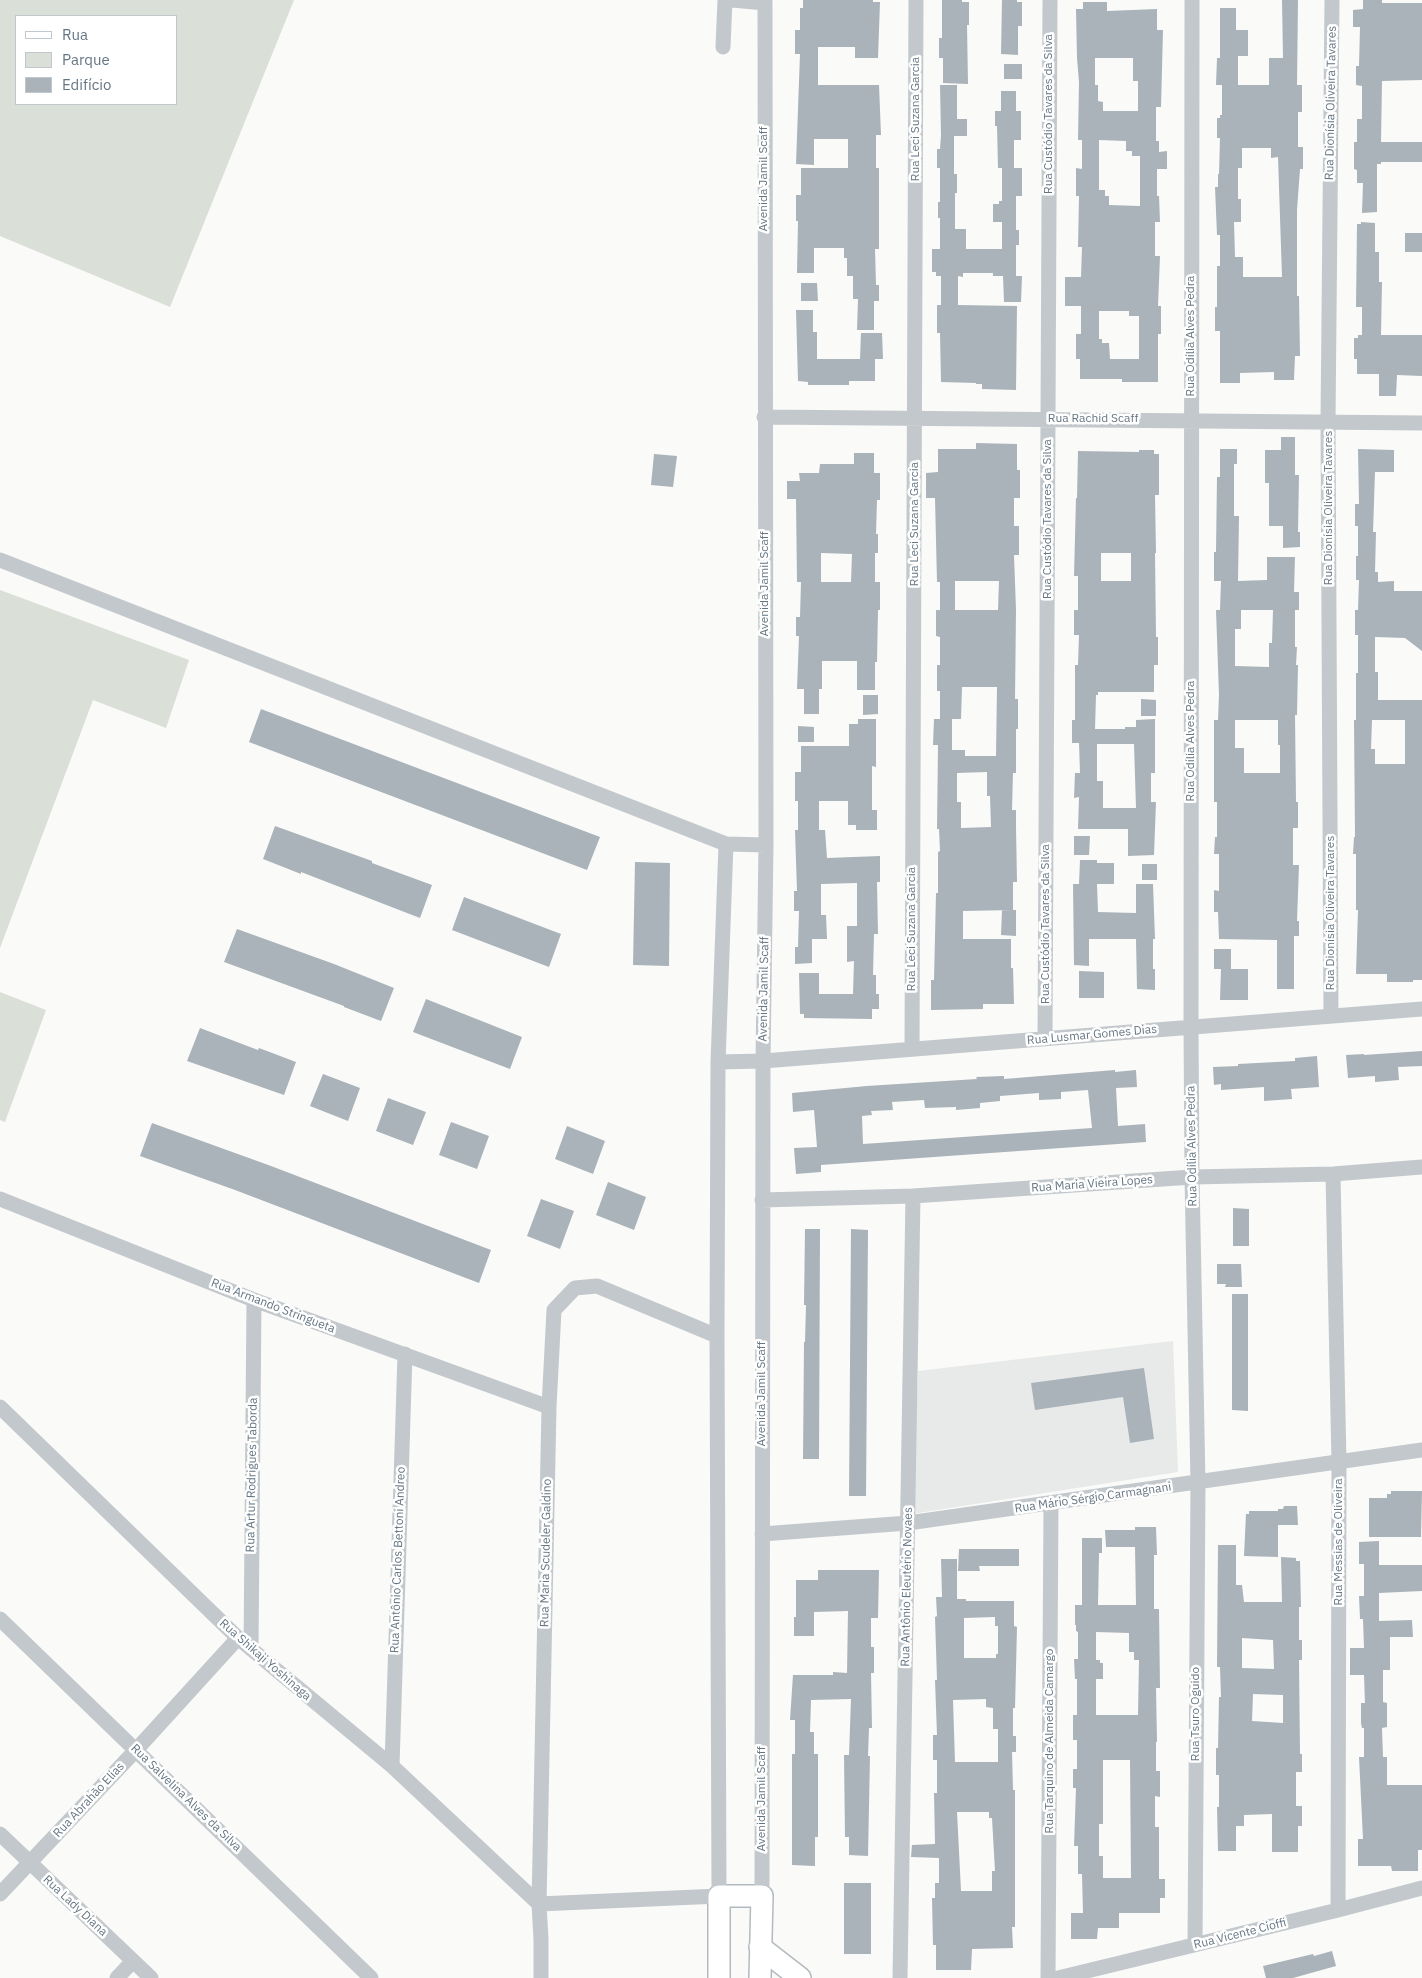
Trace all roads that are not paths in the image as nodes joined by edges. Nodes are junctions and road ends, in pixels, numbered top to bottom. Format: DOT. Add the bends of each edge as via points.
graph roads {
  1 [pos="725,0"];
  2 [pos="732,0"];
  3 [pos="916,0"];
  4 [pos="1050,0"];
  5 [pos="1192,0"];
  6 [pos="1332,0"];
  7 [pos="764,2"];
  8 [pos="723,47"];
  9 [pos="764,417"];
  10 [pos="915,418"];
  11 [pos="1049,419"];
  12 [pos="1190,420"];
  13 [pos="1328,422"];
  14 [pos="1422,423"];
  15 [pos="0,560"];
  16 [pos="726,844"];
  17 [pos="766,845"];
  18 [pos="1422,1009"];
  19 [pos="1331,1016"];
  20 [pos="1191,1027"];
  21 [pos="1046,1038"];
  22 [pos="912,1049"];
  23 [pos="763,1061"];
  24 [pos="718,1062"];
  25 [pos="1422,1167"];
  26 [pos="1333,1174"];
  27 [pos="1192,1177"];
  28 [pos="912,1196"];
  29 [pos="0,1199"];
  30 [pos="762,1200"];
  31 [pos="254,1300"];
  32 [pos="717,1336"];
  33 [pos="405,1354"];
  34 [pos="0,1407"];
  35 [pos="549,1407"];
  36 [pos="1422,1450"];
  37 [pos="1339,1463"];
  38 [pos="1198,1483"];
  39 [pos="1051,1504"];
  40 [pos="908,1523"];
  41 [pos="762,1534"];
  42 [pos="0,1618"];
  43 [pos="238,1638"];
  44 [pos="250,1649"];
  45 [pos="136,1750"];
  46 [pos="392,1766"];
  47 [pos="0,1834"];
  48 [pos="30,1863"];
  49 [pos="1422,1888"];
  50 [pos="0,1894"];
  51 [pos="719,1896"];
  52 [pos="762,1896"];
  53 [pos="539,1904"];
  54 [pos="1338,1910"];
  55 [pos="1195,1945"];
  56 [pos="760,1947"];
  57 [pos="134,1961"];
  58 [pos="117,1978"];
  59 [pos="151,1978"];
  60 [pos="371,1978"];
  61 [pos="541,1978"];
  62 [pos="719,1978"];
  63 [pos="760,1978"];
  64 [pos="800,1978"];
  65 [pos="900,1978"];
  66 [pos="1048,1978"];
  67 [pos="1058,1978"];
  1 -- 8 [label="street"];
  2 -- 7 [label="street"];
  3 -- 10 [label="street, Rua Leci Suzana Garcia"];
  4 -- 11 [label="street, Rua Custódio Tavares da Silva"];
  5 -- 12 [label="street, Rua Odília Alves Pedra"];
  6 -- 13 [label="street, Rua Dionísia Oliveira Tavares"];
  7 -- 9 [label="street, Avenida Jamil Scaff"];
  9 -- 10 [label="street, Rua Rachid Scaff"];
  9 -- 17 [label="street, Avenida Jamil Scaff"];
  10 -- 11 [label="street, Rua Rachid Scaff"];
  10 -- 22 [label="street, Rua Leci Suzana Garcia"];
  11 -- 12 [label="street, Rua Rachid Scaff"];
  11 -- 21 [label="street, Rua Custódio Tavares da Silva"];
  12 -- 13 [label="street, Rua Rachid Scaff"];
  12 -- 20 [label="street, Rua Odília Alves Pedra"];
  13 -- 14 [label="street, Rua Rachid Scaff"];
  13 -- 19 [label="street, Rua Dionísia Oliveira Tavares"];
  15 -- 16 [label="street"];
  16 -- 17 [label="street"];
  16 -- 24 [label="street"];
  17 -- 23 [label="street, Avenida Jamil Scaff"];
  18 -- 19 [label="street, Rua Lusmar Gomes Dias"];
  19 -- 20 [label="street, Rua Lusmar Gomes Dias"];
  20 -- 21 [label="street, Rua Lusmar Gomes Dias"];
  20 -- 27 [label="street, Rua Odília Alves Pedra"];
  21 -- 22 [label="street, Rua Lusmar Gomes Dias"];
  22 -- 23 [label="street, Rua Lusmar Gomes Dias"];
  23 -- 24 [label="street, Rua Lusmar Gomes Dias"];
  23 -- 30 [label="street, Avenida Jamil Scaff"];
  24 -- 32 [label="street"];
  25 -- 26 [label="street, Rua Maria Vieira Lopes"];
  26 -- 27 [label="street, Rua Maria Vieira Lopes"];
  26 -- 37 [label="street, Rua Messias de Oliveira"];
  27 -- 28 [label="street, Rua Maria Vieira Lopes"];
  27 -- 38 [label="street, Rua Odília Alves Pedra"];
  28 -- 30 [label="street, Rua Maria Vieira Lopes"];
  28 -- 40 [label="street, Rua Antônio Eleutério Novaes"];
  29 -- 31 [label="street, Rua Armando Stringueta"];
  30 -- 41 [label="street, Avenida Jamil Scaff"];
  31 -- 33 [label="street, Rua Armando Stringueta"];
  31 -- 44 [label="street, Rua Artur Rodrigues Taborda"];
  32 -- 35 [label="street, Rua Maria Scudeler Galdino" via="596,1286 575,1288 554,1310"];
  32 -- 51 [label="street"];
  33 -- 35 [label="street, Rua Armando Stringueta"];
  33 -- 46 [label="street, Rua Antônio Carlos Bettoni Andreo"];
  34 -- 43 [label="street, Rua Shikaji Yoshinaga"];
  35 -- 53 [label="street, Rua Maria Scudeler Galdino"];
  36 -- 37 [label="street, Rua Mário Sérgio Carmagnani"];
  37 -- 38 [label="street, Rua Mário Sérgio Carmagnani"];
  37 -- 54 [label="street, Rua Messias de Oliveira"];
  38 -- 39 [label="street, Rua Mário Sérgio Carmagnani"];
  38 -- 55 [label="street, Rua Tsuro Oguido"];
  39 -- 40 [label="street, Rua Mário Sérgio Carmagnani"];
  39 -- 66 [label="street, Rua Tarquino de Almeida Camargo"];
  40 -- 41 [label="street, Rua Mário Sérgio Carmagnani"];
  40 -- 65 [label="street, Rua Antônio Eleutério Novaes"];
  41 -- 52 [label="street, Avenida Jamil Scaff"];
  42 -- 45 [label="street, Rua Salvelina Alves da Silva"];
  43 -- 44 [label="street, Rua Shikaji Yoshinaga"];
  43 -- 45 [label="street, Rua Abrahão Elias"];
  44 -- 46 [label="street, Rua Shikaji Yoshinaga"];
  45 -- 48 [label="street, Rua Abrahão Elias"];
  45 -- 60 [label="street, Rua Salvelina Alves da Silva"];
  46 -- 53 [label="street, Rua Shikaji Yoshinaga"];
  47 -- 48 [label="street, Rua Lady Diana"];
  48 -- 50 [label="street, Rua Abrahão Elias"];
  48 -- 57 [label="street, Rua Lady Diana"];
  49 -- 54 [label="street, Rua Vicente Cioffi"];
  51 -- 52 [label="street"];
  51 -- 53 [label="street"];
  51 -- 62 [label="street"];
  52 -- 56 [label="street, Avenida Jamil Scaff"];
  53 -- 61 [label="street, Rua Maria Scudeler Galdino"];
  54 -- 55 [label="street, Rua Vicente Cioffi"];
  55 -- 67 [label="street, Rua Vicente Cioffi"];
  56 -- 63 [label="street, Avenida Jamil Scaff"];
  56 -- 64 [label="street"];
  57 -- 58 [label="street"];
  57 -- 59 [label="street, Rua Lady Diana"];
}
